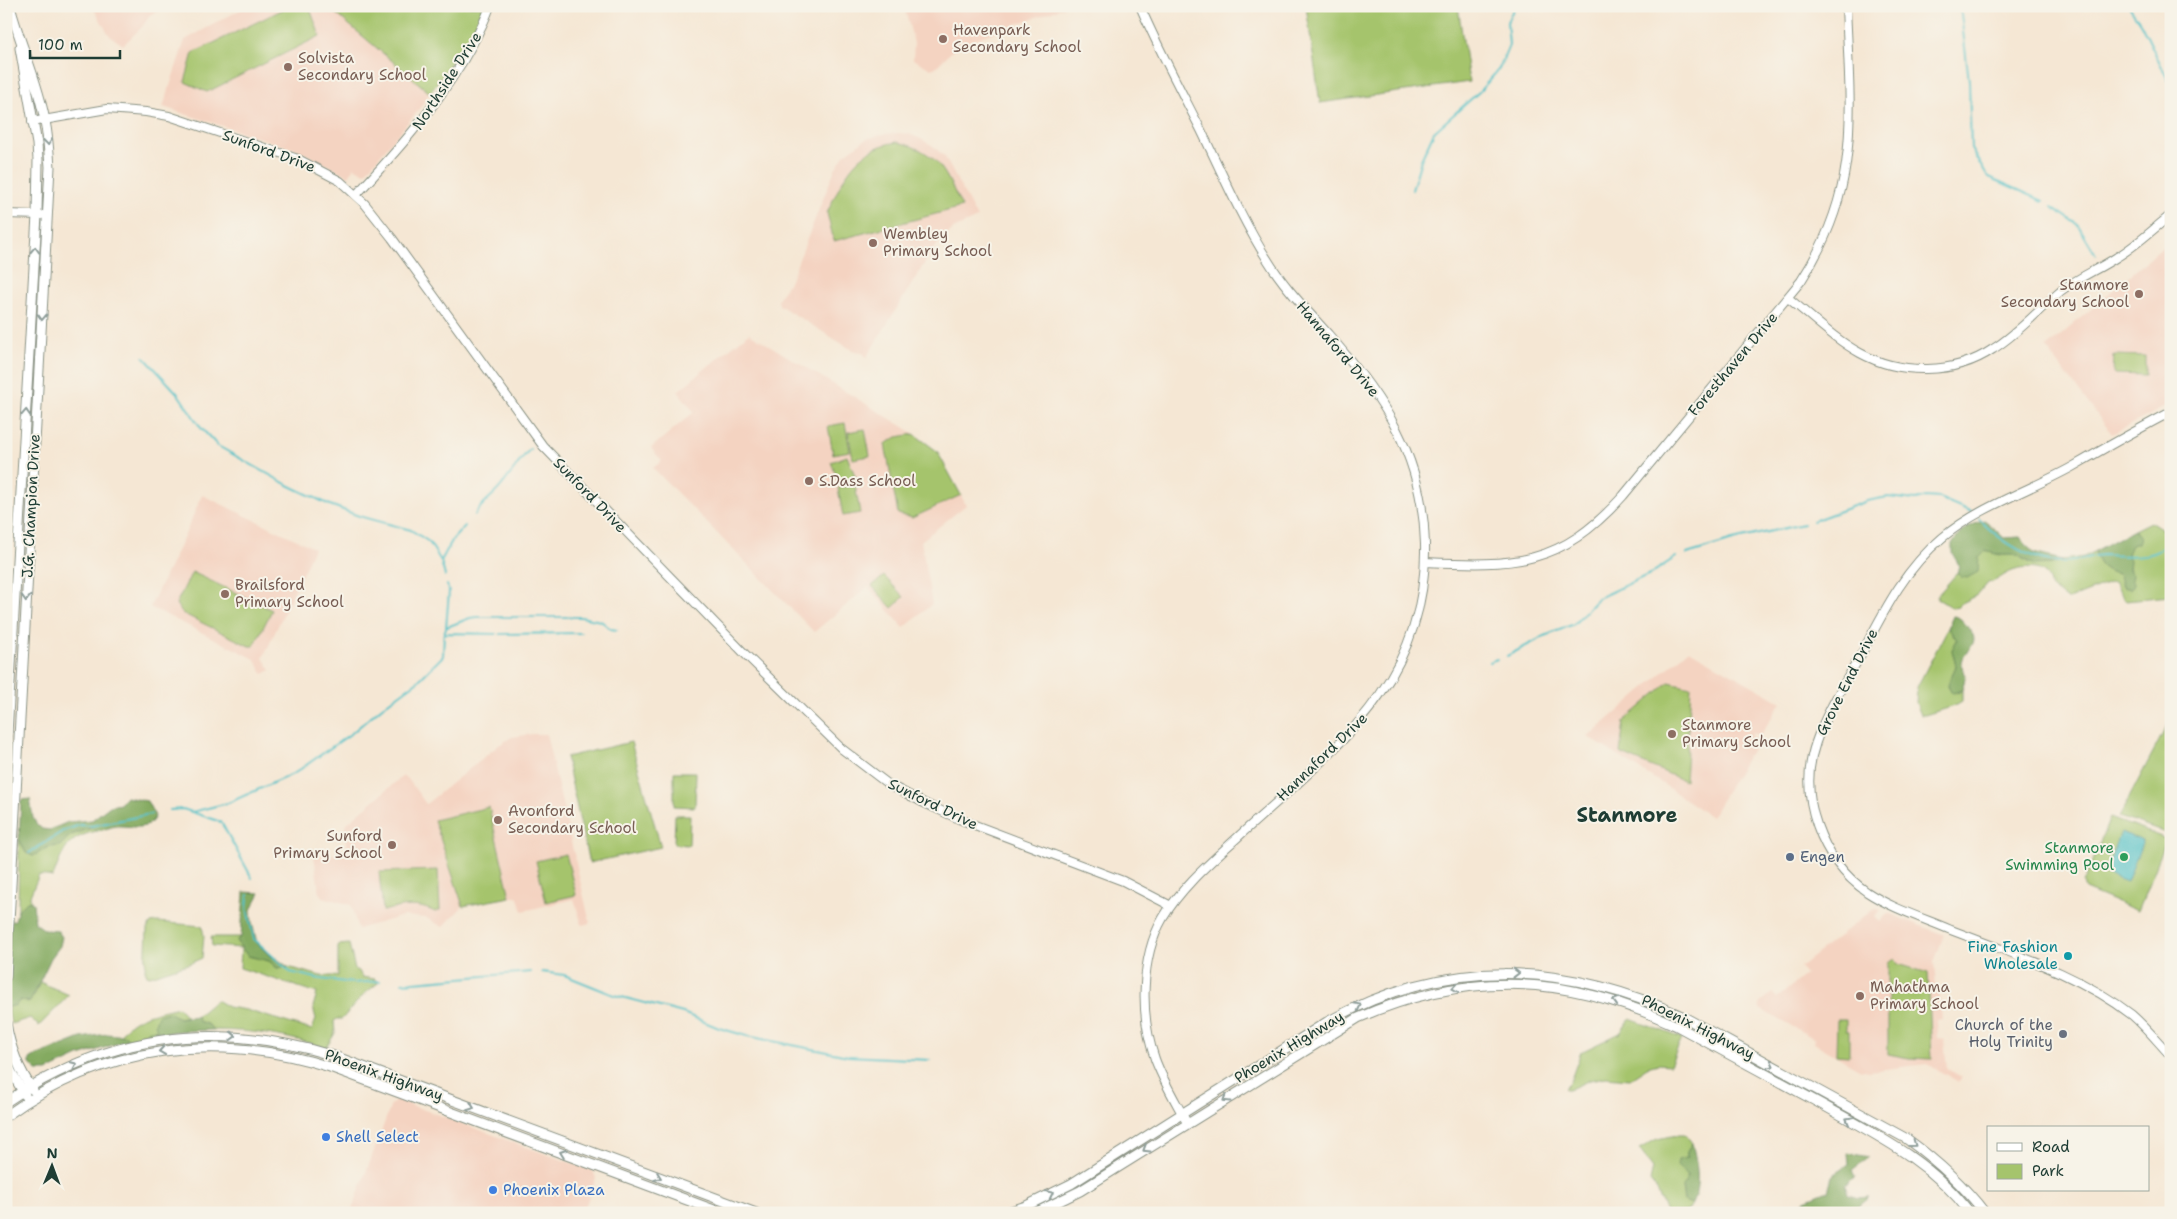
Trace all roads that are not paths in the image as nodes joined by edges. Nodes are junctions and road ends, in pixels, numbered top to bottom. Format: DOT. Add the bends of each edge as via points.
graph roads {
  1 [pos="10,6"];
  2 [pos="490,6"];
  3 [pos="1140,6"];
  4 [pos="1846,6"];
  5 [pos="19,38"];
  6 [pos="45,120"];
  7 [pos="32,122"];
  8 [pos="356,196"];
  9 [pos="6,214"];
  10 [pos="37,215"];
  11 [pos="2171,215"];
  12 [pos="48,216"];
  13 [pos="1788,298"];
  14 [pos="2171,412"];
  15 [pos="1425,562"];
  16 [pos="6,751"];
  17 [pos="1171,906"];
  18 [pos="6,977"];
  19 [pos="6,1023"];
  20 [pos="2171,1056"];
  21 [pos="6,1063"];
  22 [pos="20,1068"];
  23 [pos="52,1074"];
  24 [pos="26,1089"];
  25 [pos="34,1099"];
  26 [pos="6,1102"];
  27 [pos="1182,1113"];
  28 [pos="6,1116"];
  29 [pos="1187,1123"];
  30 [pos="722,1213"];
  31 [pos="756,1213"];
  32 [pos="1005,1213"];
  33 [pos="1035,1213"];
  34 [pos="1970,1213"];
  35 [pos="1985,1213"];
  1 -- 5 [label="main road, J.G. Champion Drive"];
  2 -- 8 [label="street, Northside Drive" via="470,49 429,112"];
  3 -- 15 [label="street, Hannaford Drive" via="1265,256 1301,306 1368,381 1394,422 1408,453 1419,491"];
  4 -- 13 [label="street, Foresthaven Drive" via="1850,118 1844,184 1824,242"];
  5 -- 6 [label="main road, J.G. Champion Drive"];
  5 -- 7 [label="main road, J.G. Champion Drive"];
  6 -- 7 [label="street, Sunford Drive"];
  6 -- 8 [label="street, Sunford Drive" via="107,109 130,109 169,116 298,159 340,181"];
  6 -- 12 [label="main road, J.G. Champion Drive, one-way" via="50,167"];
  7 -- 10 [label="main road, J.G. Champion Drive" via="38,160"];
  8 -- 17 [label="street, Sunford Drive" via="395,242 543,446 744,654 842,749 888,784 924,803 1122,881"];
  9 -- 10 [label="street"];
  10 -- 12 [label="street"];
  16 -- 10 [label="main road, J.G. Champion Drive, one-way"];
  11 -- 13 [label="street" via="2130,248 2064,289 1997,347 1955,366 1909,368 1872,359 1848,346"];
  12 -- 18 [label="main road, J.G. Champion Drive, one-way"];
  13 -- 15 [label="street, Foresthaven Drive" via="1624,496 1582,534 1548,553 1518,562"];
  14 -- 20 [label="street, Grove End Drive" via="1968,519 1917,562 1891,599 1823,724 1812,756 1810,777 1813,810 1822,837 1837,864 1855,882 1889,904 2088,987 2134,1017"];
  15 -- 17 [label="street, Hannaford Drive" via="1419,608 1406,649 1379,699 1344,740 1203,869"];
  17 -- 27 [label="street, Hannaford Drive" via="1151,950 1145,1011 1156,1061"];
  19 -- 22 [label="main road"];
  21 -- 24 [label="main road"];
  22 -- 23 [label="main road" via="36,1079"];
  22 -- 24 [label="main road"];
  23 -- 24 [label="main road, Phoenix Highway"];
  23 -- 31 [label="main road, Phoenix Highway, one-way" via="94,1057 152,1041 219,1036 279,1041 393,1077"];
  24 -- 25 [label="main road"];
  24 -- 26 [label="main road, Phoenix Highway"];
  25 -- 28 [label="main road, Phoenix Highway"];
  30 -- 25 [label="main road, Phoenix Highway, one-way" via="360,1077 291,1055 226,1047 154,1052 79,1074"];
  27 -- 29 [label="street, Hannaford Drive"];
  32 -- 27 [label="main road, Phoenix Highway, one-way" via="1071,1184"];
  27 -- 35 [label="main road, Phoenix Highway, one-way" via="1327,1022 1366,1002 1405,988 1467,975 1546,975 1613,988 1652,1002 1699,1026 1907,1139 1959,1181"];
  29 -- 33 [label="main road, Phoenix Highway, one-way" via="1080,1191"];
  34 -- 29 [label="main road, Phoenix Highway, one-way" via="1934,1174 1898,1147 1677,1026 1615,1001 1538,985 1494,984 1453,988 1374,1011 1341,1027"];
}
